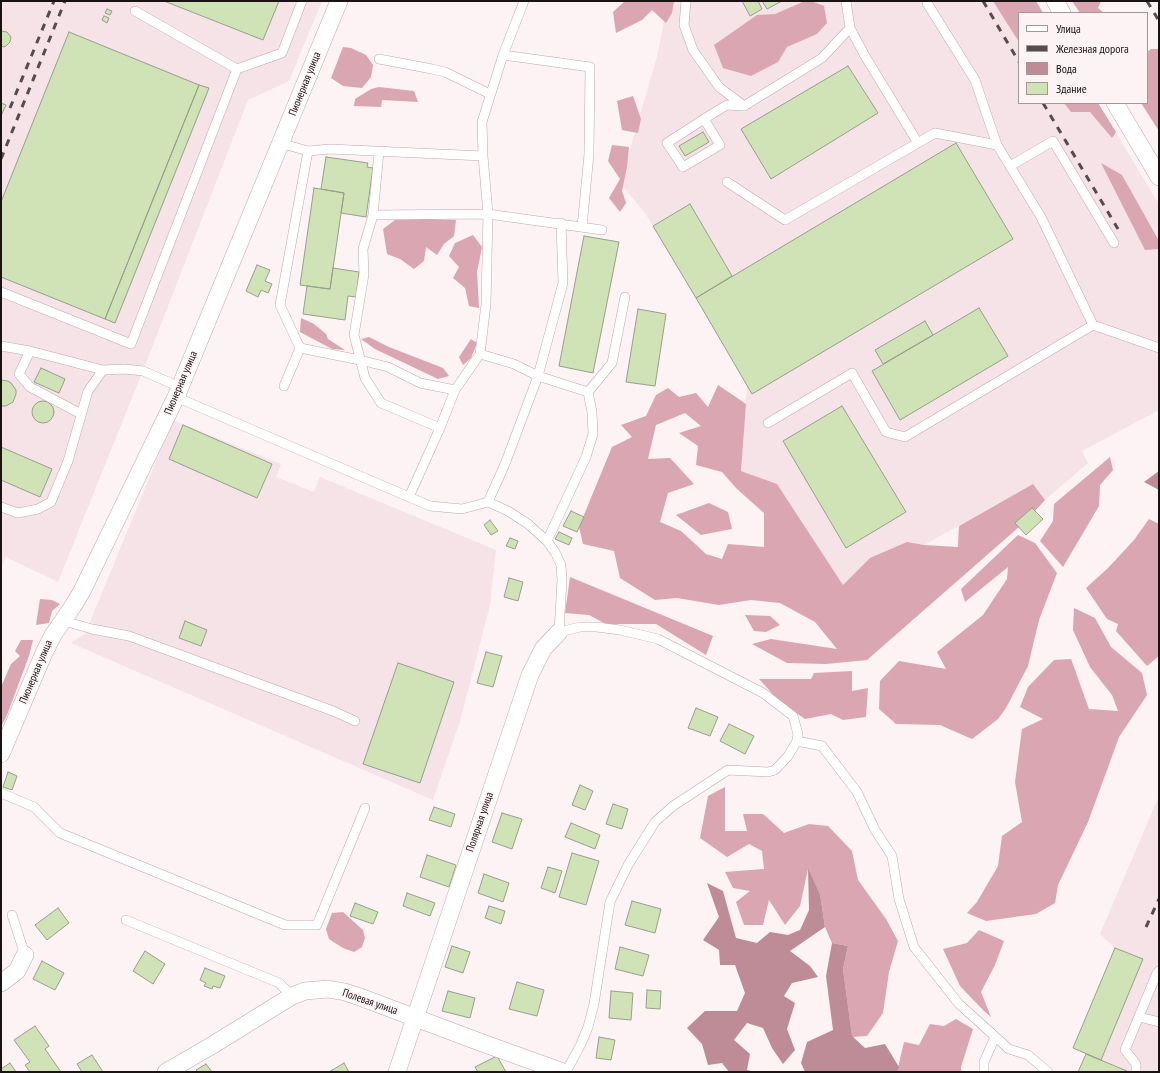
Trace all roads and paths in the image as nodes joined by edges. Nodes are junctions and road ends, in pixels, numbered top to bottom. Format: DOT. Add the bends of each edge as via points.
graph roads {
  1 [pos="302,1"];
  2 [pos="338,1"];
  3 [pos="524,1"];
  4 [pos="686,1"];
  5 [pos="846,1"];
  6 [pos="1055,1"];
  7 [pos="927,3"];
  8 [pos="135,11"];
  9 [pos="1061,12"];
  10 [pos="850,28"];
  11 [pos="503,55"];
  12 [pos="379,59"];
  13 [pos="237,69"];
  14 [pos="490,94"];
  15 [pos="1116,104"];
  16 [pos="744,106"];
  17 [pos="704,119"];
  18 [pos="280,143"];
  19 [pos="918,143"];
  20 [pos="997,145"];
  21 [pos="308,151"];
  22 [pos="380,152"];
  23 [pos="483,156"];
  24 [pos="1010,166"];
  25 [pos="1159,177"];
  26 [pos="727,182"];
  27 [pos="488,214"];
  28 [pos="373,215"];
  29 [pos="561,224"];
  30 [pos="582,226"];
  31 [pos="602,230"];
  32 [pos="1114,243"];
  33 [pos="1,292"];
  34 [pos="625,297"];
  35 [pos="1093,326"];
  36 [pos="1,346"];
  37 [pos="300,348"];
  38 [pos="1159,348"];
  39 [pos="30,351"];
  40 [pos="480,354"];
  41 [pos="360,360"];
  42 [pos="103,370"];
  43 [pos="538,376"];
  44 [pos="284,386"];
  45 [pos="455,390"];
  46 [pos="178,392"];
  47 [pos="588,392"];
  48 [pos="81,414"];
  49 [pos="768,423"];
  50 [pos="440,428"];
  51 [pos="409,497"];
  52 [pos="488,502"];
  53 [pos="1,507"];
  54 [pos="548,541"];
  55 [pos="64,621"];
  56 [pos="559,632"];
  57 [pos="355,721"];
  58 [pos="797,741"];
  59 [pos="1,754"];
  60 [pos="1,793"];
  61 [pos="365,808"];
  62 [pos="12,915"];
  63 [pos="126,920"];
  64 [pos="25,955"];
  65 [pos="1159,971"];
  66 [pos="1,984"];
  67 [pos="292,996"];
  68 [pos="1139,1017"];
  69 [pos="414,1018"];
  70 [pos="1159,1022"];
  71 [pos="995,1037"];
  72 [pos="166,1072"];
  73 [pos="396,1072"];
  74 [pos="563,1072"];
  75 [pos="566,1072"];
  76 [pos="984,1072"];
  77 [pos="1048,1072"];
  78 [pos="1136,1072"];
  1 -- 13 [label="lane" via="282,53"];
  2 -- 18 [label="street, Пионерная улица"];
  3 -- 11 [label="lane"];
  4 -- 16 [label="lane" via="684,25 692,50 719,87"];
  5 -- 10 [label="lane"];
  6 -- 9 [label="street"];
  7 -- 20 [label="lane" via="975,80"];
  8 -- 13 [label="lane"];
  10 -- 16 [label="lane" via="822,58"];
  10 -- 19 [label="lane"];
  11 -- 14 [label="lane"];
  11 -- 30 [label="lane" via="590,67 589,154"];
  12 -- 14 [label="lane" via="445,72"];
  13 -- 33 [label="lane" via="131,344"];
  14 -- 23 [label="lane" via="482,122"];
  15 -- 25 [label="street"];
  16 -- 17 [label="lane" via="727,105"];
  17 -- 17 [label="lane" via="668,143 683,167 720,145"];
  18 -- 21 [label="lane"];
  18 -- 46 [label="street, Пионерная улица"];
  19 -- 20 [label="lane" via="935,133"];
  19 -- 26 [label="lane" via="785,220"];
  20 -- 24 [label="lane"];
  21 -- 22 [label="lane"];
  21 -- 37 [label="lane" via="280,306"];
  22 -- 23 [label="lane"];
  22 -- 28 [label="lane"];
  23 -- 27 [label="lane"];
  24 -- 32 [label="lane" via="1053,141"];
  24 -- 35 [label="lane" via="1041,217"];
  27 -- 28 [label="lane"];
  27 -- 29 [label="lane"];
  27 -- 40 [label="lane" via="486,304"];
  28 -- 41 [label="lane" via="363,249 364,274 354,335"];
  29 -- 30 [label="lane"];
  29 -- 43 [label="lane" via="563,283"];
  30 -- 31 [label="lane"];
  34 -- 47 [label="lane" via="612,363"];
  35 -- 38 [label="lane"];
  35 -- 49 [label="lane" via="905,437 886,432 852,373"];
  36 -- 39 [label="lane"];
  37 -- 41 [label="lane"];
  37 -- 44 [label="lane"];
  39 -- 42 [label="lane"];
  39 -- 48 [label="lane" via="20,374 30,387"];
  40 -- 43 [label="lane" via="514,364"];
  40 -- 45 [label="lane"];
  41 -- 45 [label="lane" via="388,367 420,383"];
  41 -- 50 [label="lane" via="364,378 381,403"];
  42 -- 46 [label="lane" via="143,371"];
  42 -- 48 [label="lane" via="88,391"];
  43 -- 47 [label="lane"];
  43 -- 52 [label="lane"];
  45 -- 50 [label="lane"];
  46 -- 51 [label="lane"];
  46 -- 55 [label="street, Пионерная улица" via="82,591"];
  47 -- 54 [label="lane" via="593,434 586,457"];
  48 -- 53 [label="lane" via="68,461 51,502 38,509 18,513"];
  50 -- 51 [label="lane"];
  51 -- 52 [label="lane" via="430,506 462,509"];
  52 -- 54 [label="lane" via="508,511"];
  54 -- 56 [label="lane" via="561,565"];
  55 -- 57 [label="lane" via="129,636"];
  55 -- 59 [label="street, Пионерная улица" via="44,653"];
  56 -- 58 [label="lane" via="580,627 597,627 658,640 763,693 793,716 798,734"];
  56 -- 69 [label="street, Полярная улица" via="543,649 530,675"];
  58 -- 71 [label="lane" via="822,746 857,792 875,830 892,856 899,899 914,947 958,1004"];
  58 -- 75 [label="lane" via="775,770 728,770 673,806 656,822 628,865 610,902 594,1004 588,1027"];
  60 -- 61 [label="lane" via="34,808 60,833 285,925 317,926"];
  62 -- 64 [label="lane"];
  63 -- 67 [label="lane" via="279,983"];
  64 -- 66 [label="street" via="17,971"];
  65 -- 68 [label="lane"];
  67 -- 69 [label="street, Полевая улица" via="317,990 345,992"];
  67 -- 72 [label="street, Полевая улица"];
  68 -- 70 [label="lane"];
  68 -- 78 [label="lane" via="1125,1050 1136,1064"];
  69 -- 73 [label="street, Полярная улица"];
  69 -- 74 [label="street, Полевая улица"];
  71 -- 76 [label="lane" via="984,1062"];
  71 -- 77 [label="lane" via="1009,1050 1028,1055"];
}
